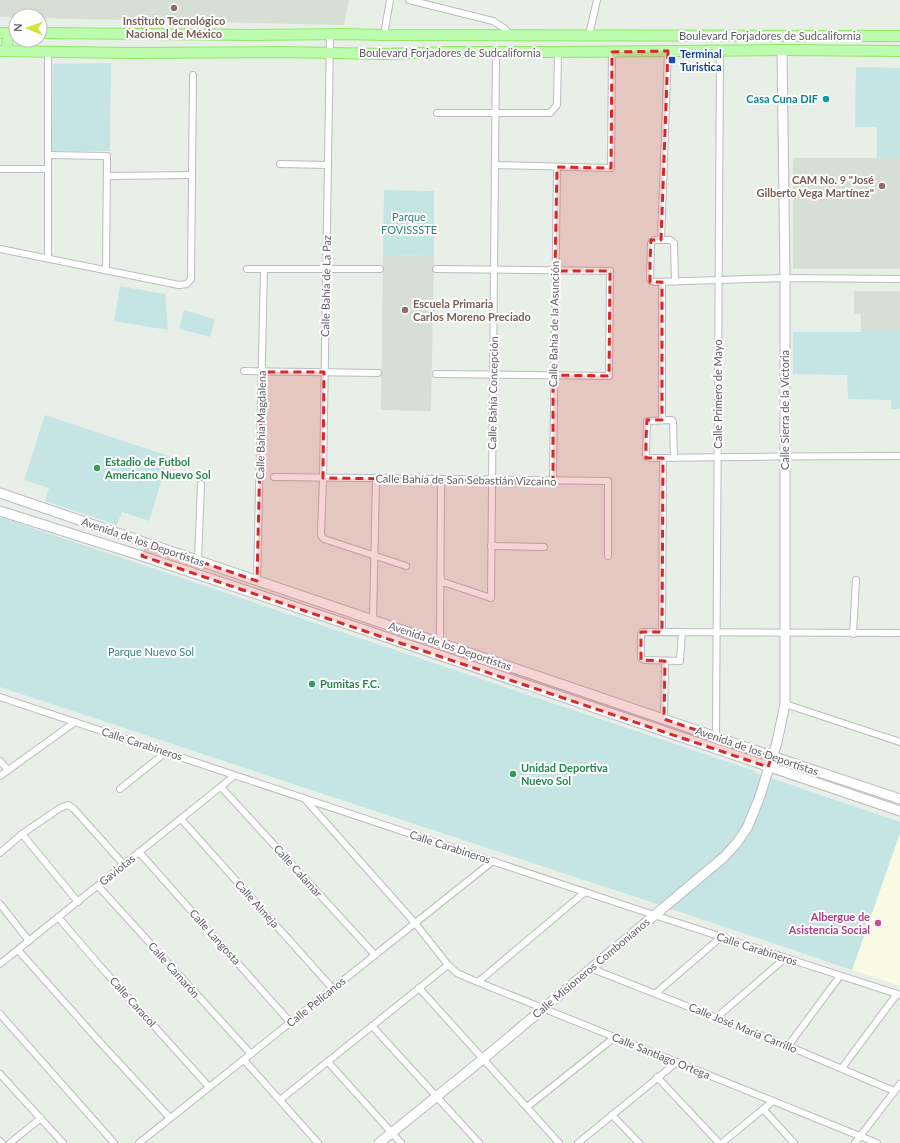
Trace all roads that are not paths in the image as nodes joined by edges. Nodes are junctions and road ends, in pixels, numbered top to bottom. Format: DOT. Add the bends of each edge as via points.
graph roads {
  1 [pos="390,0"];
  2 [pos="409,0"];
  3 [pos="598,0"];
  4 [pos="8,33"];
  5 [pos="48,33"];
  6 [pos="330,35"];
  7 [pos="384,35"];
  8 [pos="589,35"];
  9 [pos="511,36"];
  10 [pos="900,36"];
  11 [pos="782,50"];
  12 [pos="4,51"];
  13 [pos="668,51"];
  14 [pos="720,51"];
  15 [pos="48,52"];
  16 [pos="496,52"];
  17 [pos="558,52"];
  18 [pos="612,52"];
  19 [pos="900,52"];
  20 [pos="330,53"];
  21 [pos="193,76"];
  22 [pos="437,113"];
  23 [pos="495,113"];
  24 [pos="48,155"];
  25 [pos="280,164"];
  26 [pos="328,165"];
  27 [pos="495,165"];
  28 [pos="557,167"];
  29 [pos="0,169"];
  30 [pos="48,169"];
  31 [pos="192,175"];
  32 [pos="107,176"];
  33 [pos="661,240"];
  34 [pos="0,249"];
  35 [pos="48,258"];
  36 [pos="264,268"];
  37 [pos="326,268"];
  38 [pos="247,269"];
  39 [pos="380,269"];
  40 [pos="436,269"];
  41 [pos="106,270"];
  42 [pos="494,270"];
  43 [pos="555,271"];
  44 [pos="785,278"];
  45 [pos="900,279"];
  46 [pos="718,280"];
  47 [pos="662,282"];
  48 [pos="675,282"];
  49 [pos="244,371"];
  50 [pos="262,372"];
  51 [pos="324,372"];
  52 [pos="378,373"];
  53 [pos="436,374"];
  54 [pos="493,375"];
  55 [pos="553,375"];
  56 [pos="662,420"];
  57 [pos="785,456"];
  58 [pos="900,456"];
  59 [pos="718,457"];
  60 [pos="663,458"];
  61 [pos="674,458"];
  62 [pos="274,477"];
  63 [pos="323,478"];
  64 [pos="376,478"];
  65 [pos="441,479"];
  66 [pos="492,480"];
  67 [pos="553,481"];
  68 [pos="201,484"];
  69 [pos="0,493"];
  70 [pos="0,511"];
  71 [pos="146,543"];
  72 [pos="491,546"];
  73 [pos="544,547"];
  74 [pos="374,555"];
  75 [pos="142,556"];
  76 [pos="608,556"];
  77 [pos="198,561"];
  78 [pos="406,566"];
  79 [pos="441,578"];
  80 [pos="856,580"];
  81 [pos="257,581"];
  82 [pos="373,621"];
  83 [pos="662,632"];
  84 [pos="682,632"];
  85 [pos="716,632"];
  86 [pos="784,632"];
  87 [pos="900,633"];
  88 [pos="853,634"];
  89 [pos="440,643"];
  90 [pos="464,651"];
  91 [pos="666,661"];
  92 [pos="460,662"];
  93 [pos="0,697"];
  94 [pos="784,704"];
  95 [pos="664,719"];
  96 [pos="75,722"];
  97 [pos="716,736"];
  98 [pos="900,742"];
  99 [pos="166,752"];
  100 [pos="772,756"];
  101 [pos="0,761"];
  102 [pos="768,767"];
  103 [pos="8,770"];
  104 [pos="0,776"];
  105 [pos="234,776"];
  106 [pos="221,787"];
  107 [pos="120,789"];
  108 [pos="303,798"];
  109 [pos="900,799"];
  110 [pos="900,811"];
  111 [pos="181,819"];
  112 [pos="22,834"];
  113 [pos="139,852"];
  114 [pos="0,853"];
  115 [pos="493,861"];
  116 [pos="124,865"];
  117 [pos="98,886"];
  118 [pos="585,892"];
  119 [pos="78,902"];
  120 [pos="0,904"];
  121 [pos="654,915"];
  122 [pos="58,917"];
  123 [pos="415,923"];
  124 [pos="721,937"];
  125 [pos="29,941"];
  126 [pos="18,950"];
  127 [pos="375,955"];
  128 [pos="784,958"];
  129 [pos="0,964"];
  130 [pos="448,964"];
  131 [pos="590,968"];
  132 [pos="840,976"];
  133 [pos="478,982"];
  134 [pos="419,988"];
  135 [pos="333,989"];
  136 [pos="656,993"];
  137 [pos="898,994"];
  138 [pos="543,1008"];
  139 [pos="0,1014"];
  140 [pos="717,1017"];
  141 [pos="290,1022"];
  142 [pos="372,1026"];
  143 [pos="615,1037"];
  144 [pos="788,1046"];
  145 [pos="251,1054"];
  146 [pos="483,1058"];
  147 [pos="244,1060"];
  148 [pos="328,1062"];
  149 [pos="677,1062"];
  150 [pos="842,1068"];
  151 [pos="1,1077"];
  152 [pos="657,1077"];
  153 [pos="900,1084"];
  154 [pos="209,1087"];
  155 [pos="894,1091"];
  156 [pos="436,1096"];
  157 [pos="280,1100"];
  158 [pos="773,1101"];
  159 [pos="527,1107"];
  160 [pos="763,1109"];
  161 [pos="612,1114"];
  162 [pos="41,1118"];
  163 [pos="170,1118"];
  164 [pos="391,1132"];
  165 [pos="861,1136"];
  166 [pos="10,1143"];
  167 [pos="63,1143"];
  168 [pos="114,1143"];
  169 [pos="139,1143"];
  170 [pos="318,1143"];
  171 [pos="379,1143"];
  172 [pos="401,1143"];
  173 [pos="479,1143"];
  174 [pos="559,1143"];
  175 [pos="578,1143"];
  176 [pos="639,1143"];
  177 [pos="720,1143"];
  178 [pos="794,1143"];
  179 [pos="855,1143"];
  180 [pos="877,1143"];
  1 -- 7 [label="street"];
  2 -- 9 [label="street" via="493,21"];
  3 -- 8 [label="street"];
  4 -- 12 [label="main road"];
  5 -- 6 [label="main road, Boulevard Forjadores de Sudcalifornia"];
  6 -- 7 [label="main road, Boulevard Forjadores de Sudcalifornia"];
  6 -- 20 [label="street, Calle Bahía de La Paz"];
  7 -- 9 [label="main road, Boulevard Forjadores de Sudcalifornia"];
  8 -- 9 [label="main road, Boulevard Forjadores de Sudcalifornia"];
  8 -- 10 [label="main road, Boulevard Forjadores de Sudcalifornia"];
  11 -- 14 [label="main road, Boulevard Forjadores de Sudcalifornia"];
  11 -- 19 [label="main road, Boulevard Forjadores de Sudcalifornia"];
  11 -- 44 [label="street, Calle Sierra de la Victoria"];
  12 -- 15 [label="main road, Boulevard Forjadores de Sudcalifornia"];
  13 -- 14 [label="main road, Boulevard Forjadores de Sudcalifornia"];
  13 -- 18 [label="main road, Boulevard Forjadores de Sudcalifornia"];
  13 -- 33 [label="street"];
  14 -- 46 [label="street, Calle Primero de Mayo"];
  15 -- 20 [label="main road, Boulevard Forjadores de Sudcalifornia"];
  15 -- 24 [label="street"];
  16 -- 17 [label="main road, Boulevard Forjadores de Sudcalifornia"];
  16 -- 20 [label="main road, Boulevard Forjadores de Sudcalifornia"];
  16 -- 23 [label="street, Calle Bahía Concepción"];
  17 -- 18 [label="main road, Boulevard Forjadores de Sudcalifornia"];
  17 -- 23 [label="street" via="557,105 550,113"];
  18 -- 28 [label="street" via="611,168"];
  20 -- 26 [label="street, Calle Bahía de La Paz"];
  21 -- 31 [label="street"];
  22 -- 23 [label="street"];
  23 -- 27 [label="street, Calle Bahía Concepción"];
  24 -- 30 [label="street"];
  24 -- 32 [label="street" via="107,156"];
  25 -- 26 [label="street"];
  26 -- 37 [label="street, Calle Bahía de La Paz"];
  27 -- 28 [label="street"];
  27 -- 42 [label="street, Calle Bahía Concepción"];
  28 -- 43 [label="street, Calle Bahía de la Asunción"];
  29 -- 30 [label="street"];
  30 -- 35 [label="street"];
  31 -- 32 [label="street"];
  31 -- 41 [label="street" via="192,279 187,284 179,285"];
  32 -- 41 [label="street"];
  33 -- 47 [label="street" via="654,240 651,243 650,279"];
  33 -- 48 [label="street" via="670,240 674,243"];
  34 -- 35 [label="street"];
  35 -- 41 [label="street"];
  36 -- 37 [label="street"];
  36 -- 38 [label="street"];
  36 -- 50 [label="street, Calle Bahía Magdalena"];
  37 -- 39 [label="street"];
  37 -- 51 [label="street, Calle Bahía de La Paz"];
  40 -- 42 [label="street"];
  42 -- 43 [label="street"];
  42 -- 54 [label="street, Calle Bahía Concepción"];
  43 -- 55 [label="street, Calle Bahía de la Asunción"];
  43 -- 55 [label="street" via="610,271 609,376"];
  44 -- 45 [label="street"];
  44 -- 46 [label="street"];
  44 -- 57 [label="street, Calle Sierra de la Victoria"];
  46 -- 48 [label="street"];
  46 -- 59 [label="street, Calle Primero de Mayo"];
  47 -- 48 [label="street"];
  47 -- 56 [label="street"];
  49 -- 50 [label="street"];
  50 -- 51 [label="street"];
  50 -- 81 [label="street, Calle Bahía Magdalena"];
  51 -- 52 [label="street"];
  51 -- 63 [label="street, Calle Bahía de La Paz"];
  53 -- 54 [label="street"];
  54 -- 55 [label="street"];
  54 -- 66 [label="street, Calle Bahía Concepción"];
  55 -- 67 [label="street, Calle Bahía de la Asunción"];
  56 -- 60 [label="street" via="647,421 646,455 649,458"];
  56 -- 61 [label="street" via="673,422"];
  57 -- 58 [label="street"];
  57 -- 59 [label="street"];
  57 -- 86 [label="street, Calle Sierra de la Victoria"];
  59 -- 61 [label="street"];
  59 -- 85 [label="street, Calle Primero de Mayo"];
  60 -- 61 [label="street"];
  60 -- 83 [label="street"];
  62 -- 63 [label="street, Calle Bahía de San Sebastián Vizcaino"];
  63 -- 64 [label="street, Calle Bahía de San Sebastián Vizcaino"];
  63 -- 74 [label="street, Calle Bahía de La Paz" via="322,537"];
  64 -- 65 [label="street, Calle Bahía de San Sebastián Vizcaino"];
  64 -- 74 [label="street"];
  65 -- 66 [label="street, Calle Bahía de San Sebastián Vizcaino"];
  65 -- 79 [label="street"];
  66 -- 67 [label="street, Calle Bahía de San Sebastián Vizcaino"];
  66 -- 72 [label="street, Calle Bahía Concepción"];
  67 -- 76 [label="street, Calle Bahía de San Sebastián Vizcaino" via="608,482"];
  68 -- 77 [label="street"];
  69 -- 71 [label="street, Avenida de los Deportistas"];
  70 -- 75 [label="street, Avenida de los Deportistas"];
  71 -- 75 [label="street"];
  71 -- 77 [label="street, Avenida de los Deportistas"];
  72 -- 73 [label="street"];
  72 -- 79 [label="street, Calle Bahía Concepción" via="491,598 442,582"];
  74 -- 78 [label="street"];
  74 -- 82 [label="street"];
  75 -- 92 [label="street, Avenida de los Deportistas"];
  77 -- 81 [label="street, Avenida de los Deportistas"];
  79 -- 89 [label="street"];
  80 -- 88 [label="street"];
  81 -- 82 [label="street, Avenida de los Deportistas"];
  82 -- 89 [label="street, Avenida de los Deportistas"];
  83 -- 84 [label="street"];
  83 -- 91 [label="street" via="642,632 641,657 645,660"];
  84 -- 85 [label="street"];
  84 -- 91 [label="street" via="680,661"];
  85 -- 86 [label="street"];
  85 -- 97 [label="street, Calle Primero de Mayo"];
  86 -- 88 [label="street"];
  86 -- 94 [label="street, Calle Sierra de la Victoria"];
  87 -- 88 [label="street"];
  89 -- 90 [label="street, Avenida de los Deportistas"];
  90 -- 92 [label="street"];
  90 -- 95 [label="street, Avenida de los Deportistas"];
  91 -- 95 [label="street"];
  92 -- 102 [label="street, Avenida de los Deportistas"];
  93 -- 96 [label="street, Calle Carabineros"];
  94 -- 98 [label="street"];
  94 -- 100 [label="street, Calle Sierra de la Victoria"];
  95 -- 97 [label="street, Avenida de los Deportistas"];
  96 -- 99 [label="street, Calle Carabineros"];
  96 -- 103 [label="street"];
  97 -- 100 [label="street, Avenida de los Deportistas"];
  99 -- 105 [label="street, Calle Carabineros"];
  99 -- 107 [label="street"];
  100 -- 102 [label="street, Calle Sierra de la Victoria"];
  100 -- 109 [label="street, Avenida de los Deportistas"];
  101 -- 103 [label="street"];
  102 -- 110 [label="street, Avenida de los Deportistas"];
  102 -- 121 [label="street, Calle Misioneros Combonianos" via="747,828 736,844"];
  103 -- 104 [label="street"];
  105 -- 106 [label="street, Gaviotas"];
  105 -- 108 [label="street, Calle Carabineros"];
  106 -- 111 [label="street, Gaviotas"];
  106 -- 127 [label="street, Calle Calamar"];
  108 -- 115 [label="street, Calle Carabineros"];
  108 -- 123 [label="street, Calle Santiago Ortega"];
  111 -- 113 [label="street, Gaviotas"];
  111 -- 135 [label="street, Calle Almeja"];
  112 -- 114 [label="street"];
  112 -- 116 [label="street" via="68,805 74,808"];
  112 -- 119 [label="street"];
  113 -- 116 [label="street, Gaviotas"];
  113 -- 141 [label="street, Calle Langosta"];
  115 -- 118 [label="street, Calle Carabineros"];
  115 -- 123 [label="street, Calle Pelícanos"];
  116 -- 117 [label="street, Gaviotas"];
  117 -- 119 [label="street, Gaviotas"];
  117 -- 145 [label="street, Calle Camarón"];
  118 -- 121 [label="street, Calle Carabineros"];
  118 -- 133 [label="street"];
  119 -- 122 [label="street, Gaviotas"];
  120 -- 125 [label="street"];
  121 -- 124 [label="street, Calle Carabineros"];
  121 -- 131 [label="street, Calle Misioneros Combonianos"];
  122 -- 125 [label="street, Gaviotas"];
  122 -- 154 [label="street, Calle Caracol"];
  123 -- 127 [label="street, Calle Pelícanos"];
  123 -- 130 [label="street, Calle Santiago Ortega"];
  124 -- 128 [label="street, Calle Carabineros"];
  124 -- 136 [label="street"];
  125 -- 126 [label="street, Gaviotas"];
  126 -- 129 [label="street, Gaviotas"];
  126 -- 163 [label="street"];
  127 -- 135 [label="street, Calle Pelícanos"];
  128 -- 132 [label="street, Calle Carabineros"];
  128 -- 140 [label="street"];
  130 -- 133 [label="street, Calle Santiago Ortega" via="457,973"];
  130 -- 134 [label="street"];
  131 -- 136 [label="street, Calle José María Carrillo"];
  131 -- 138 [label="street, Calle Misioneros Combonianos"];
  132 -- 137 [label="street, Calle Carabineros"];
  132 -- 144 [label="street"];
  133 -- 138 [label="street, Calle Santiago Ortega"];
  134 -- 142 [label="street"];
  134 -- 146 [label="street"];
  135 -- 141 [label="street, Calle Pelícanos"];
  136 -- 140 [label="street, Calle José María Carrillo"];
  137 -- 150 [label="street"];
  138 -- 143 [label="street, Calle Santiago Ortega"];
  138 -- 146 [label="street, Calle Misioneros Combonianos"];
  139 -- 168 [label="street"];
  140 -- 144 [label="street, Calle José María Carrillo"];
  141 -- 145 [label="street, Calle Pelícanos"];
  142 -- 148 [label="street"];
  142 -- 156 [label="street"];
  143 -- 149 [label="street, Calle Santiago Ortega"];
  143 -- 159 [label="street"];
  144 -- 150 [label="street, Calle José María Carrillo"];
  145 -- 147 [label="street, Calle Pelícanos"];
  146 -- 156 [label="street, Calle Misioneros Combonianos"];
  146 -- 159 [label="street"];
  147 -- 154 [label="street, Calle Pelícanos"];
  147 -- 157 [label="street"];
  148 -- 157 [label="street"];
  148 -- 164 [label="street"];
  149 -- 152 [label="street"];
  149 -- 158 [label="street, Calle Santiago Ortega"];
  150 -- 155 [label="street, Calle José María Carrillo"];
  151 -- 162 [label="street"];
  152 -- 161 [label="street"];
  152 -- 177 [label="street"];
  153 -- 155 [label="street"];
  154 -- 163 [label="street, Calle Pelícanos"];
  155 -- 165 [label="street"];
  156 -- 164 [label="street, Calle Misioneros Combonianos"];
  156 -- 173 [label="street"];
  157 -- 170 [label="street"];
  158 -- 160 [label="street"];
  158 -- 165 [label="street, Calle Santiago Ortega"];
  159 -- 174 [label="street"];
  160 -- 177 [label="street"];
  160 -- 178 [label="street"];
  161 -- 175 [label="street"];
  161 -- 176 [label="street"];
  162 -- 166 [label="street"];
  162 -- 167 [label="street"];
  163 -- 169 [label="street, Calle Pelícanos"];
  164 -- 171 [label="street, Calle Misioneros Combonianos"];
  164 -- 172 [label="street"];
  165 -- 179 [label="street"];
  165 -- 180 [label="street, Calle Santiago Ortega"];
}
